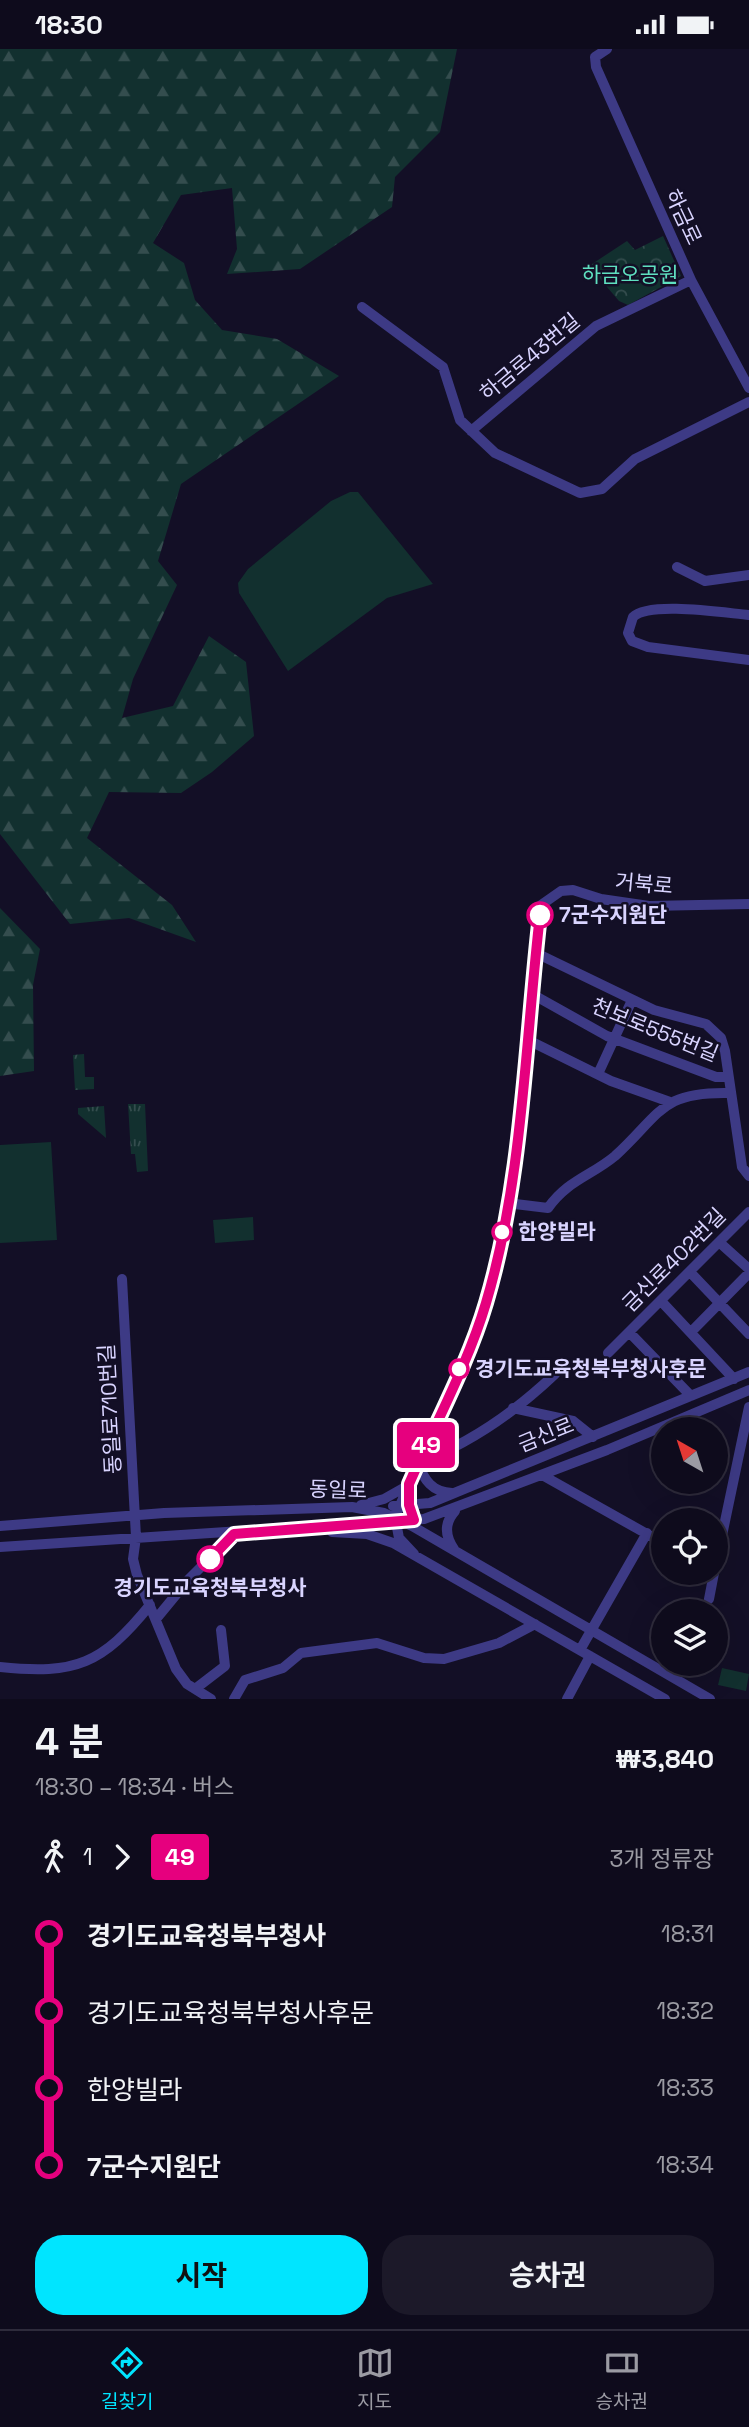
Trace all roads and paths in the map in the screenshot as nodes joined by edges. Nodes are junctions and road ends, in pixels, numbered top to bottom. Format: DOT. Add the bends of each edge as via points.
graph roads {
  1 [pos="607,49"];
  2 [pos="691,281"];
  3 [pos="362,307"];
  4 [pos="749,388"];
  5 [pos="749,402"];
  6 [pos="471,431"];
  7 [pos="677,567"];
  8 [pos="749,575"];
  9 [pos="749,615"];
  10 [pos="749,660"];
  11 [pos="749,904"];
  12 [pos="536,953"];
  13 [pos="532,994"];
  14 [pos="632,1000"];
  15 [pos="616,1038"];
  16 [pos="526,1039"];
  17 [pos="598,1074"];
  18 [pos="727,1077"];
  19 [pos="731,1093"];
  20 [pos="670,1101"];
  21 [pos="749,1176"];
  22 [pos="507,1203"];
  23 [pos="749,1212"];
  24 [pos="719,1242"];
  25 [pos="749,1271"];
  26 [pos="690,1272"];
  27 [pos="122,1279"];
  28 [pos="661,1301"];
  29 [pos="720,1303"];
  30 [pos="629,1332"];
  31 [pos="691,1332"];
  32 [pos="749,1334"];
  33 [pos="608,1353"];
  34 [pos="749,1372"];
  35 [pos="555,1374"];
  36 [pos="734,1379"];
  37 [pos="749,1390"];
  38 [pos="691,1396"];
  39 [pos="749,1407"];
  40 [pos="513,1408"];
  41 [pos="593,1437"];
  42 [pos="418,1463"];
  43 [pos="542,1475"];
  44 [pos="409,1484"];
  45 [pos="453,1493"];
  46 [pos="352,1507"];
  47 [pos="460,1507"];
  48 [pos="728,1508"];
  49 [pos="135,1515"];
  50 [pos="400,1516"];
  51 [pos="0,1526"];
  52 [pos="294,1529"];
  53 [pos="647,1533"];
  54 [pos="234,1534"];
  55 [pos="651,1536"];
  56 [pos="136,1537"];
  57 [pos="0,1548"];
  58 [pos="459,1554"];
  59 [pos="414,1555"];
  60 [pos="712,1585"];
  61 [pos="709,1599"];
  62 [pos="150,1605"];
  63 [pos="156,1619"];
  64 [pos="535,1624"];
  65 [pos="221,1630"];
  66 [pos="592,1630"];
  67 [pos="585,1653"];
  68 [pos="0,1667"];
  69 [pos="195,1689"];
  70 [pos="211,1699"];
  71 [pos="234,1699"];
  72 [pos="566,1699"];
  73 [pos="665,1699"];
  74 [pos="710,1699"];
  1 -- 2 [label="street, 하금로" via="595,57 596,67"];
  2 -- 4 [label="street, 하금로"];
  2 -- 6 [label="street, 하금로43번길" via="596,326"];
  3 -- 6 [label="street" via="443,367 460,421"];
  5 -- 6 [label="street" via="635,459 592,493 567,488 495,453"];
  7 -- 8 [label="street" via="705,581"];
  9 -- 10 [label="street" via="642,611 633,617 628,633 632,641 648,647"];
  11 -- 12 [label="street, 거북로" via="649,906 561,891 541,905"];
  12 -- 13 [label="street"];
  12 -- 14 [label="street"];
  13 -- 15 [label="street, 천보로555번길"];
  13 -- 16 [label="street"];
  14 -- 15 [label="street"];
  14 -- 18 [label="street" via="706,1024 721,1038"];
  15 -- 17 [label="street"];
  15 -- 18 [label="street, 천보로555번길" via="716,1077"];
  16 -- 17 [label="street"];
  16 -- 22 [label="street"];
  17 -- 20 [label="street"];
  18 -- 19 [label="street"];
  19 -- 20 [label="street" via="685,1095"];
  19 -- 21 [label="street" via="742,1167"];
  20 -- 22 [label="street" via="614,1156 559,1192 548,1208"];
  22 -- 42 [label="street" via="481,1319"];
  23 -- 24 [label="street, 금신로402번길"];
  24 -- 25 [label="street"];
  24 -- 26 [label="street, 금신로402번길"];
  25 -- 29 [label="street"];
  26 -- 28 [label="street, 금신로402번길"];
  26 -- 29 [label="street"];
  27 -- 49 [label="street, 동일로710번길"];
  28 -- 30 [label="street, 금신로402번길"];
  28 -- 31 [label="street"];
  29 -- 31 [label="street"];
  29 -- 32 [label="street"];
  30 -- 33 [label="street"];
  30 -- 38 [label="street, 금신로402번길"];
  31 -- 36 [label="street"];
  34 -- 36 [label="street, 금신로"];
  35 -- 40 [label="street"];
  36 -- 38 [label="street, 금신로"];
  37 -- 43 [label="street, 금신로"];
  38 -- 41 [label="street, 금신로"];
  39 -- 48 [label="street"];
  40 -- 41 [label="street" via="573,1421"];
  40 -- 42 [label="street" via="448,1452"];
  41 -- 45 [label="street, 금신로"];
  42 -- 44 [label="street"];
  42 -- 45 [label="street" via="433,1488"];
  43 -- 47 [label="street, 금신로"];
  43 -- 53 [label="street"];
  44 -- 46 [label="street" via="384,1499"];
  44 -- 50 [label="street"];
  45 -- 50 [label="street, 금신로"];
  46 -- 49 [label="street, 동일로"];
  46 -- 50 [label="street, 금신로"];
  47 -- 50 [label="street, 금신로"];
  47 -- 58 [label="street" via="449,1519 446,1533"];
  49 -- 51 [label="street, 동일로"];
  49 -- 56 [label="street, 동일로710번길"];
  50 -- 52 [label="street, 동일로"];
  50 -- 58 [label="street"];
  50 -- 59 [label="street" via="399,1538"];
  52 -- 54 [label="street, 동일로"];
  52 -- 59 [label="street" via="377,1536"];
  53 -- 55 [label="street"];
  53 -- 66 [label="street"];
  54 -- 56 [label="street, 동일로"];
  54 -- 63 [label="street"];
  56 -- 57 [label="street, 동일로"];
  56 -- 62 [label="street, 동일로710번길" via="133,1559"];
  58 -- 66 [label="street"];
  59 -- 64 [label="street"];
  60 -- 61 [label="street"];
  62 -- 63 [label="street, 동일로710번길"];
  62 -- 68 [label="street" via="101,1655 59,1668"];
  63 -- 69 [label="street, 동일로710번길" via="181,1680"];
  64 -- 67 [label="street"];
  64 -- 71 [label="street" via="499,1643 444,1659 424,1658 377,1643 301,1653 283,1668 245,1680"];
  65 -- 69 [label="street" via="225,1666"];
  66 -- 67 [label="street"];
  66 -- 74 [label="street"];
  67 -- 72 [label="street"];
  67 -- 73 [label="street"];
  69 -- 70 [label="street, 동일로710번길"];
}
